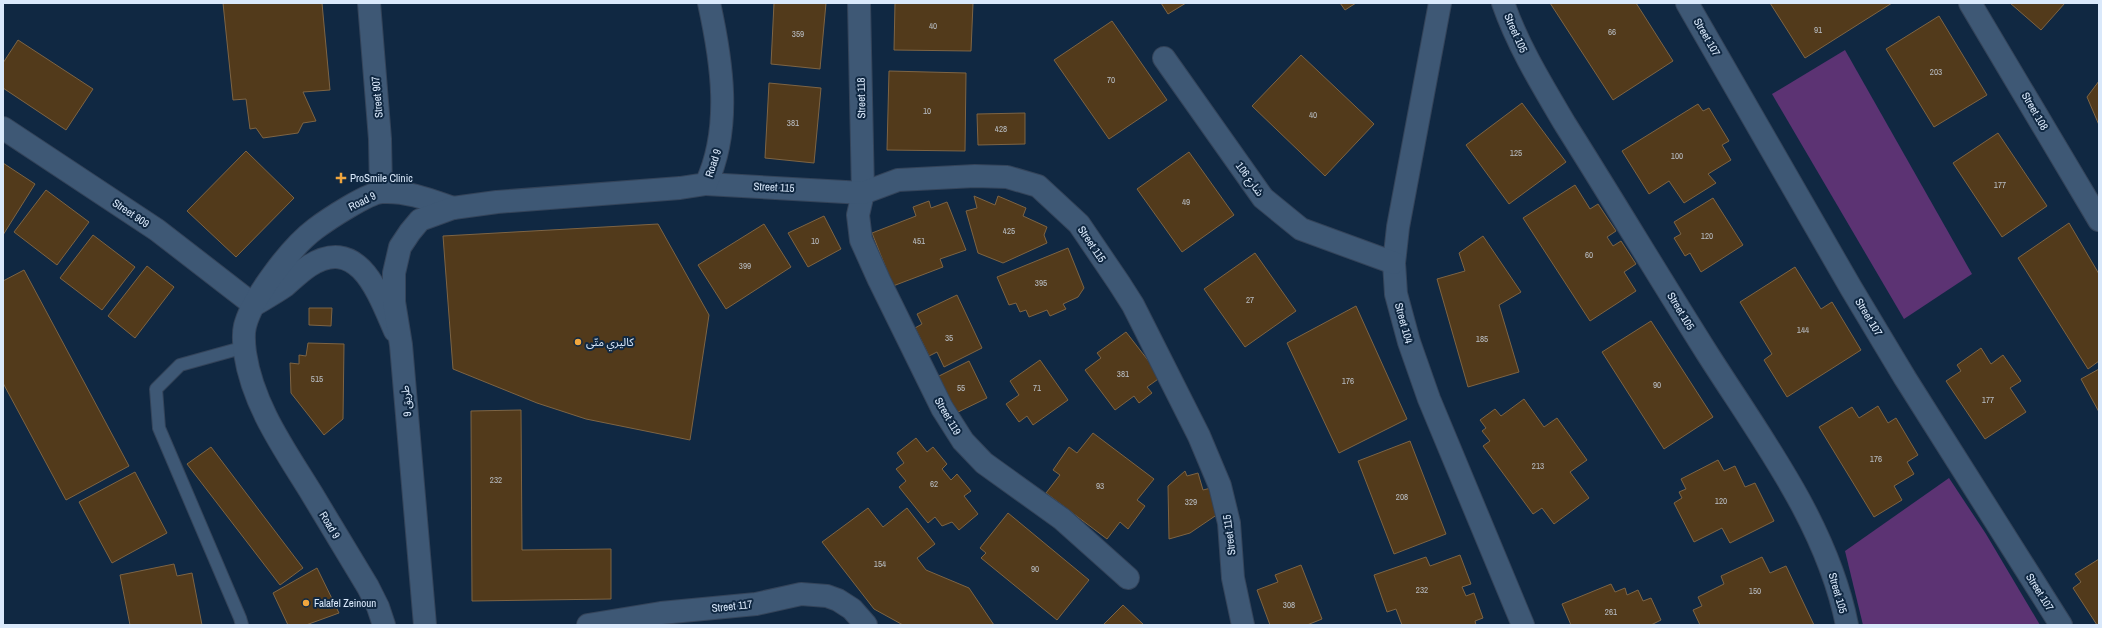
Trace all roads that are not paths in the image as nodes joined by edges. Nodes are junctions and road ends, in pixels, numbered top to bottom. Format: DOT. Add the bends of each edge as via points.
graph roads {
  1 [pos="369,3"];
  2 [pos="709,3"];
  3 [pos="859,3"];
  4 [pos="1440,3"];
  5 [pos="1503,3"];
  6 [pos="1687,3"];
  7 [pos="1970,3"];
  8 [pos="1164,58"];
  9 [pos="3,128"];
  10 [pos="706,184"];
  11 [pos="381,191"];
  12 [pos="863,193"];
  13 [pos="453,208"];
  14 [pos="2099,220"];
  15 [pos="1394,264"];
  16 [pos="254,305"];
  17 [pos="401,345"];
  18 [pos="245,347"];
  19 [pos="1128,578"];
  20 [pos="242,625"];
  21 [pos="384,625"];
  22 [pos="425,625"];
  23 [pos="588,625"];
  24 [pos="866,625"];
  25 [pos="1243,625"];
  26 [pos="1523,625"];
  27 [pos="1847,625"];
  28 [pos="2061,625"];
  1 -- 11 [label="street, Street 907" via="380,139"];
  2 -- 10 [label="street, Road 9" via="720,77 722,119 717,157"];
  3 -- 12 [label="street, Street 118"];
  4 -- 15 [label="street, Street 104" via="1398,227"];
  5 -- 27 [label="street, Street 105" via="1510,24 1561,118 1773,457 1812,524 1829,562"];
  6 -- 28 [label="street, Street 107" via="1878,333"];
  7 -- 14 [label="street, Street 108"];
  8 -- 15 [label="street, شارع 106" via="1263,198 1302,229"];
  9 -- 16 [label="street, Street 909" via="158,230"];
  10 -- 12 [label="street, Street 115"];
  10 -- 13 [label="street, Road 9"];
  11 -- 13 [label="street, Road 9" via="412,194"];
  11 -- 16 [label="street, Road 9" via="337,213 311,232 290,253"];
  12 -- 19 [label="street, Street 119" via="858,215 861,240 878,280 942,408 963,442 984,463 1062,519"];
  12 -- 25 [label="street, Street 115" via="898,180 1007,177 1038,186 1080,224 1133,305 1177,390 1220,486 1229,524 1233,578"];
  13 -- 17 [label="street, 9 طريق" via="420,220 400,247 394,273 394,302"];
  15 -- 26 [label="street, Street 104" via="1396,294 1426,392"];
  16 -- 17 [label="street" via="310,266 333,257 341,257 352,261 373,282"];
  16 -- 18 [label="street, Road 9" via="245,327"];
  17 -- 22 [label="street, 9 طريق"];
  18 -- 20 [label="lane" via="180,365 156,389 159,428"];
  18 -- 21 [label="street, Road 9" via="248,371 265,414 368,587"];
  23 -- 24 [label="street, Street 117" via="661,613 756,604 801,594 826,596 838,600"];
}
